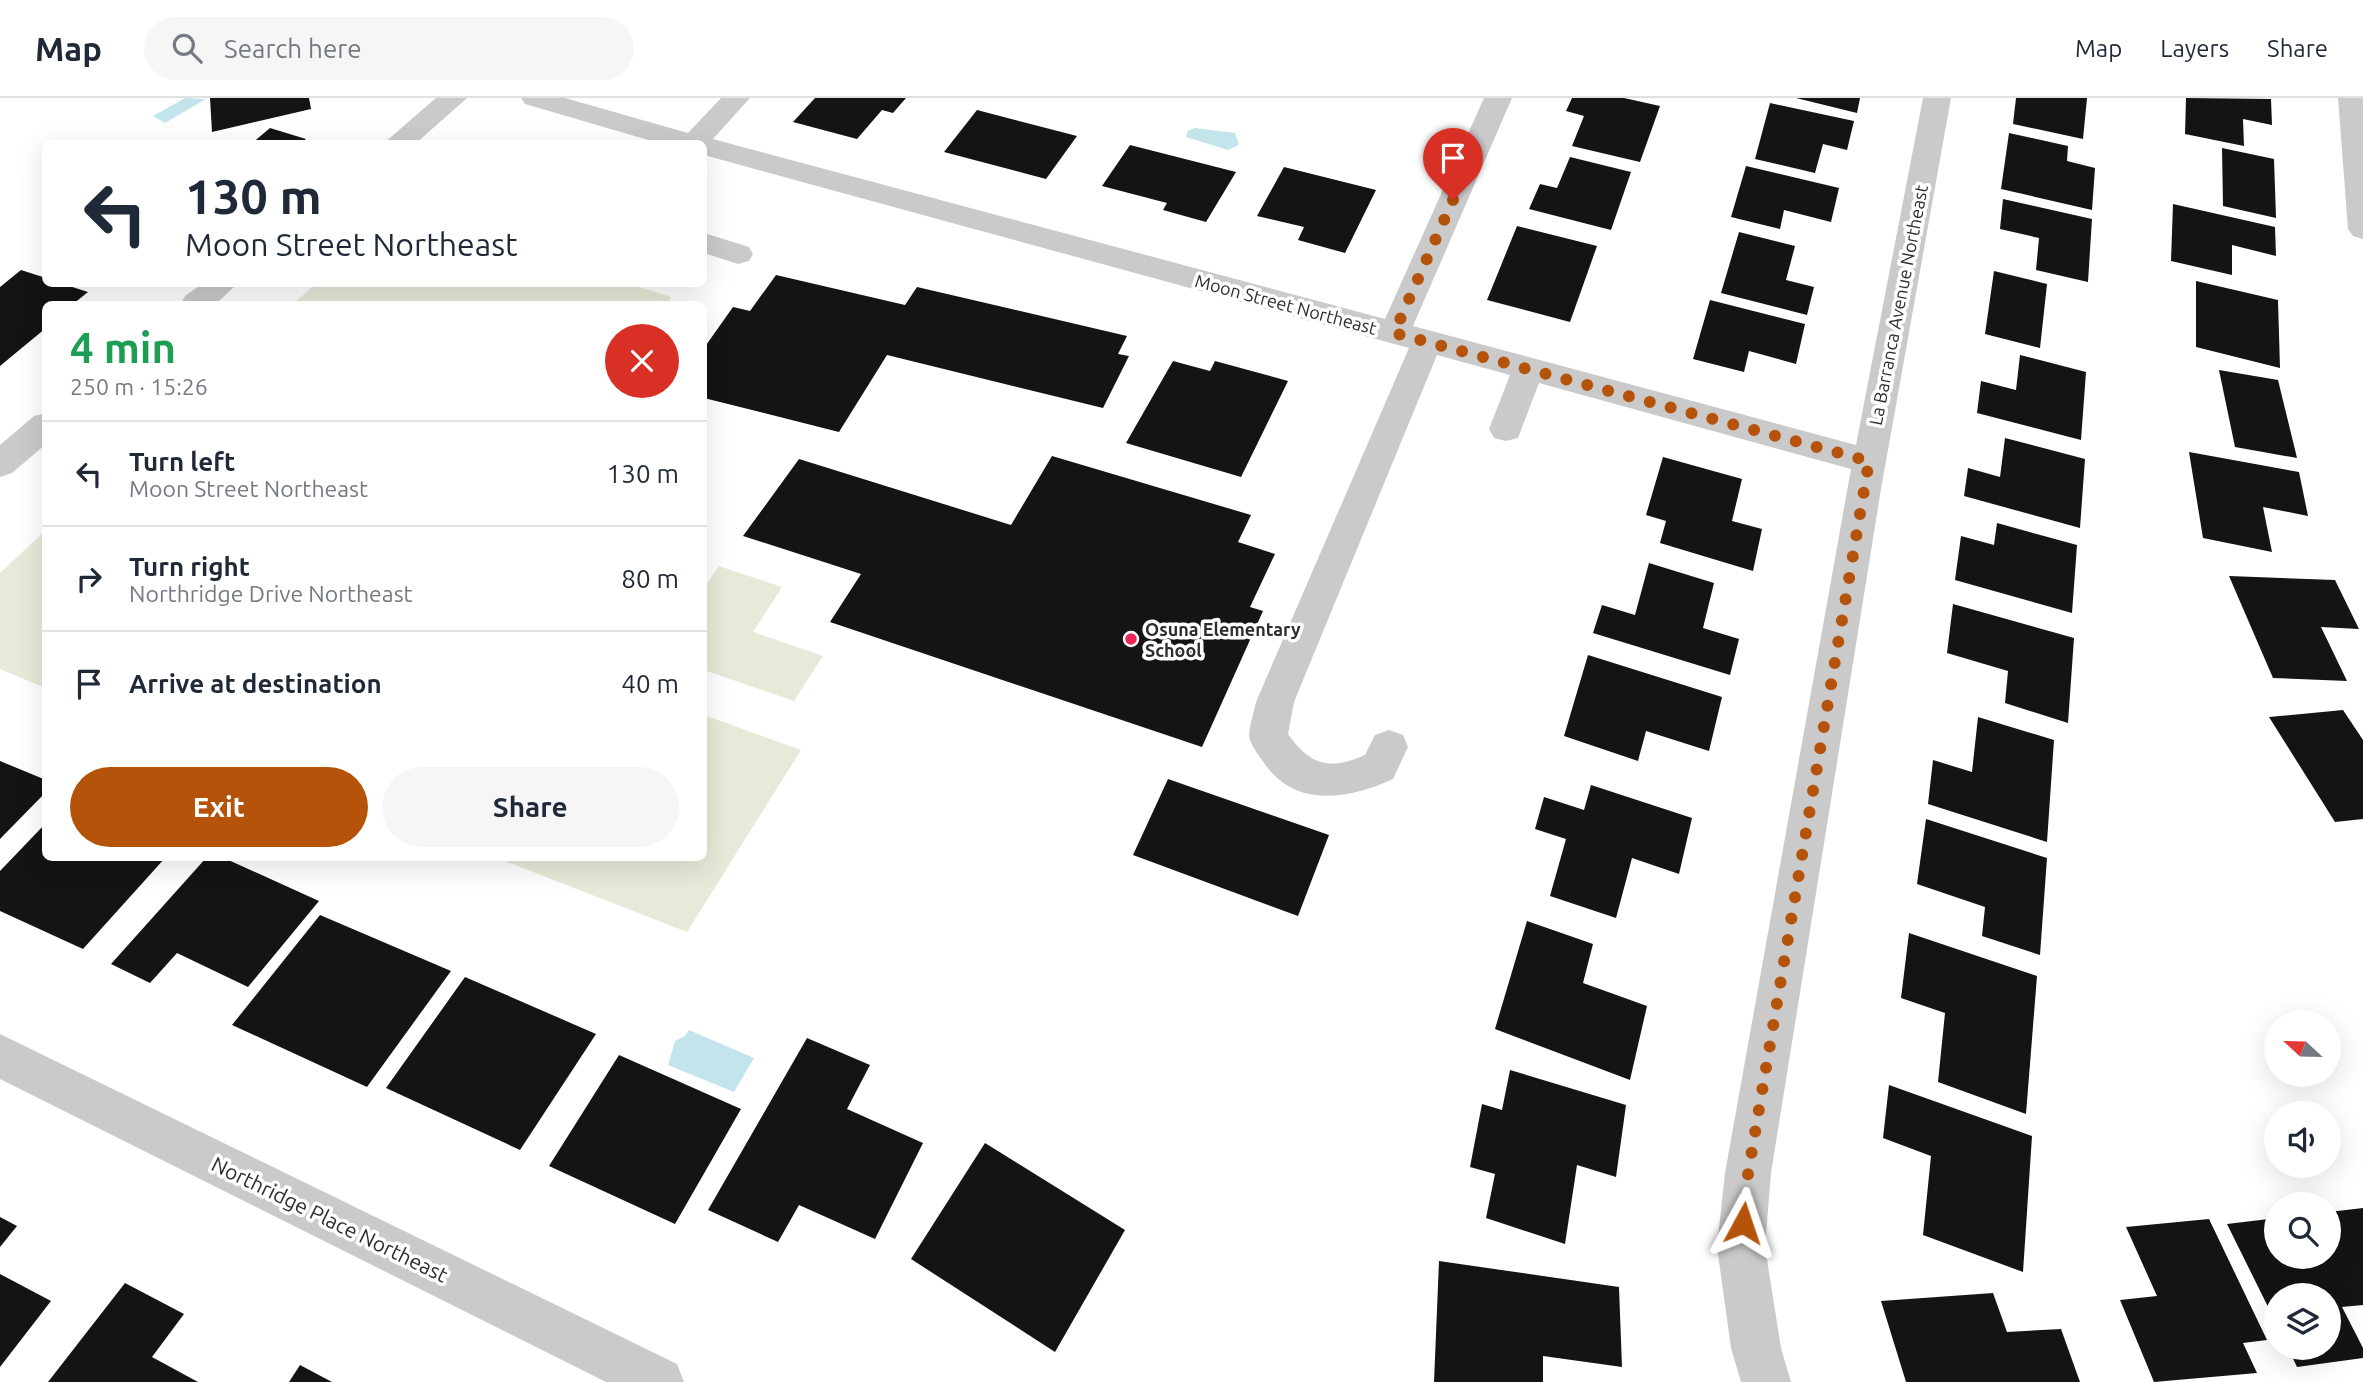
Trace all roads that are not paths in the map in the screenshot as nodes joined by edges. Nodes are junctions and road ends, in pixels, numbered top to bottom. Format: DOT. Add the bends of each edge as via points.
graph roads {
  1 [pos="453,98"];
  2 [pos="536,98"];
  3 [pos="736,98"];
  4 [pos="1498,98"];
  5 [pos="1937,98"];
  6 [pos="2352,98"];
  7 [pos="402,140"];
  8 [pos="683,140"];
  9 [pos="696,140"];
  10 [pos="707,147"];
  11 [pos="2363,229"];
  12 [pos="707,244"];
  13 [pos="738,254"];
  14 [pos="218,287"];
  15 [pos="200,301"];
  16 [pos="1411,337"];
  17 [pos="1528,369"];
  18 [pos="42,428"];
  19 [pos="1506,429"];
  20 [pos="1869,461"];
  21 [pos="0,464"];
  22 [pos="1389,747"];
  23 [pos="0,1056"];
  24 [pos="659,1382"];
  25 [pos="1766,1382"];
  1 -- 7 [label="street"];
  2 -- 8 [label="street"];
  3 -- 9 [label="street"];
  4 -- 16 [label="street"];
  5 -- 20 [label="street, La Barranca Avenue Northeast"];
  6 -- 11 [label="street"];
  10 -- 16 [label="street, Moon Street Northeast"];
  12 -- 13 [label="street"];
  14 -- 15 [label="street"];
  16 -- 17 [label="street, Moon Street Northeast"];
  16 -- 22 [label="street" via="1275,702 1268,737 1293,770 1319,779 1351,780 1379,768"];
  17 -- 19 [label="street"];
  17 -- 20 [label="street, Moon Street Northeast"];
  18 -- 21 [label="street"];
  20 -- 25 [label="street, La Barranca Avenue Northeast" via="1748,1174 1741,1247 1756,1348"];
  23 -- 24 [label="street, Northridge Place Northeast"];
}
